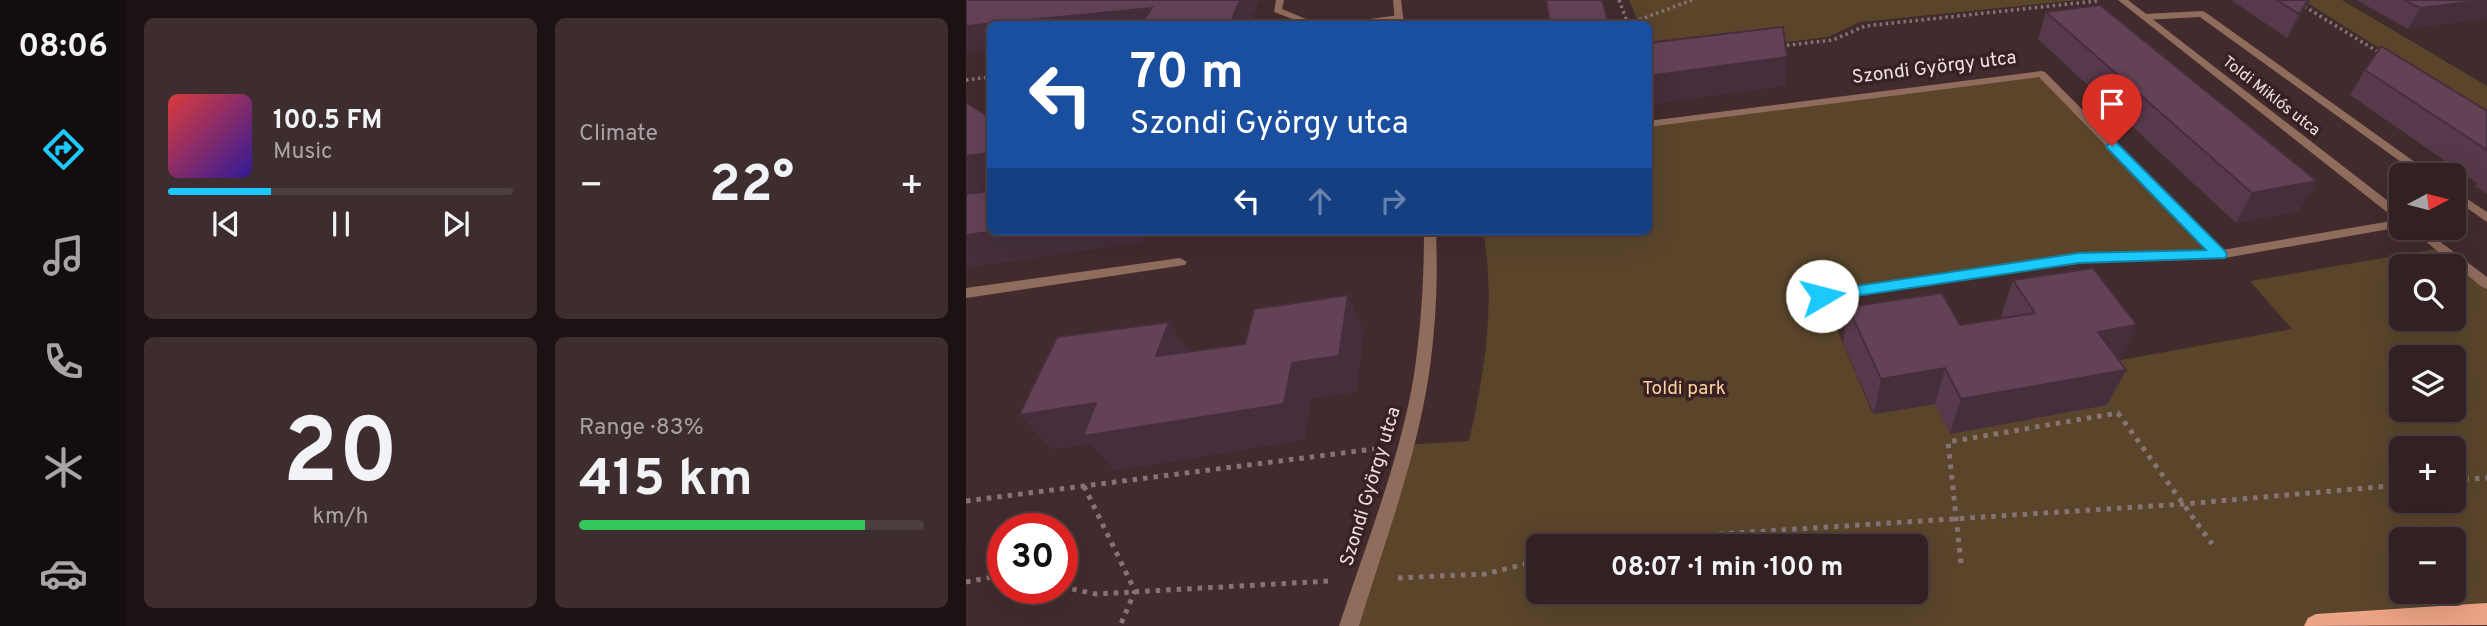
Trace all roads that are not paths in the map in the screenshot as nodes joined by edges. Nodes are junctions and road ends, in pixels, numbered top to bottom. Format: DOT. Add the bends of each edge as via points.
graph roads {
  1 [pos="1280,0"];
  2 [pos="1397,0"];
  3 [pos="2122,0"];
  4 [pos="2144,17"];
  5 [pos="1304,21"];
  6 [pos="1400,21"];
  7 [pos="1652,123"];
  8 [pos="2410,163"];
  9 [pos="2466,203"];
  10 [pos="2389,208"];
  11 [pos="2487,218"];
  12 [pos="2389,225"];
  13 [pos="1430,235"];
  14 [pos="2430,240"];
  15 [pos="2219,255"];
  16 [pos="1180,262"];
  17 [pos="2487,284"];
  18 [pos="966,293"];
  19 [pos="1822,296"];
  20 [pos="2487,614"];
  21 [pos="1349,626"];
  22 [pos="2316,626"];
  1 -- 5 [label="street" via="1277,10"];
  2 -- 6 [label="street"];
  3 -- 4 [label="street, Toldi Miklós utca"];
  4 -- 8 [label="street" via="2202,14"];
  4 -- 10 [label="street, Toldi Miklós utca"];
  7 -- 15 [label="street, Szondi György utca" via="2041,74"];
  9 -- 11 [label="street"];
  12 -- 15 [label="street"];
  13 -- 21 [label="street, Szondi György utca" via="1431,290 1421,376 1406,445"];
  14 -- 17 [label="street"];
  15 -- 19 [label="street" via="2079,258"];
  16 -- 18 [label="street"];
  20 -- 22 [label="main road"];
}
